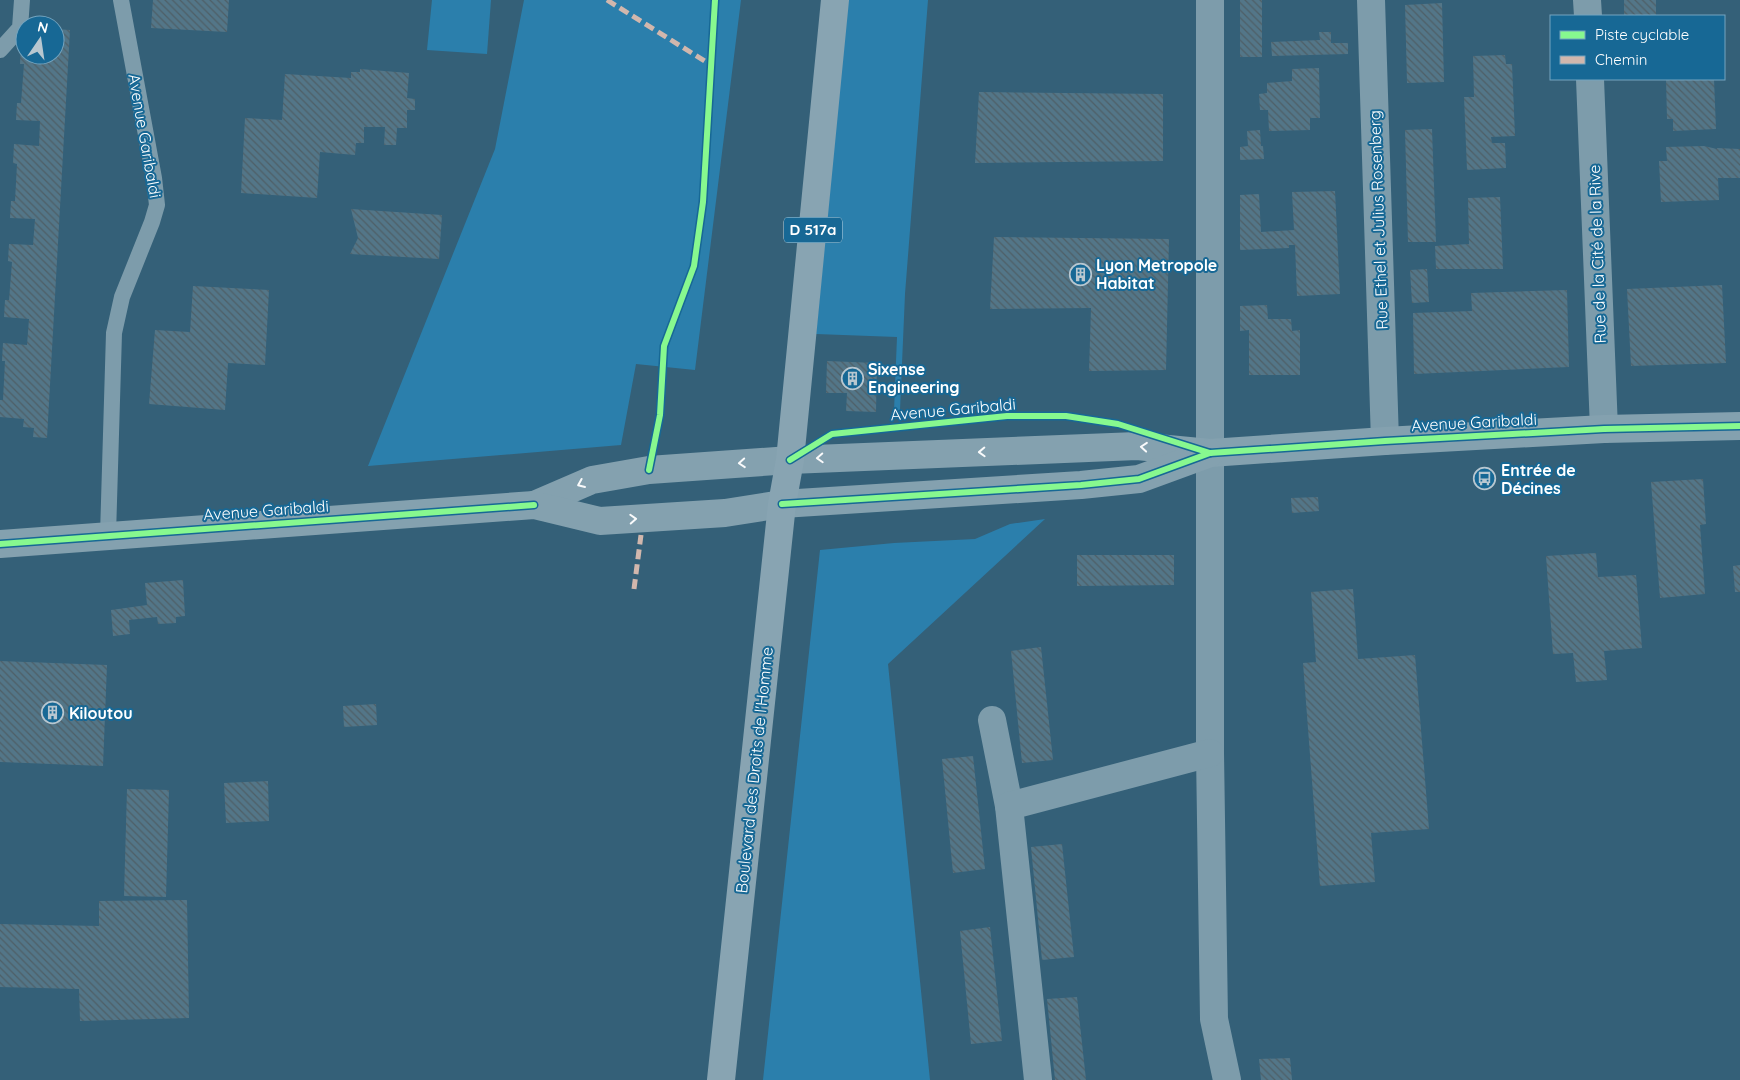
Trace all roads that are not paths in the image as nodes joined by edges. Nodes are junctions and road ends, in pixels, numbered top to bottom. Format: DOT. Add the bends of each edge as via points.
graph roads {
  1 [pos="22,0"];
  2 [pos="121,0"];
  3 [pos="835,0"];
  4 [pos="1210,0"];
  5 [pos="1370,0"];
  6 [pos="1587,0"];
  7 [pos="1588,15"];
  8 [pos="0,50"];
  9 [pos="1590,80"];
  10 [pos="1740,426"];
  11 [pos="1604,429"];
  12 [pos="1385,441"];
  13 [pos="1210,453"];
  14 [pos="790,460"];
  15 [pos="782,504"];
  16 [pos="534,505"];
  17 [pos="108,535"];
  18 [pos="0,544"];
  19 [pos="992,720"];
  20 [pos="1210,753"];
  21 [pos="1009,806"];
  22 [pos="721,1080"];
  23 [pos="1038,1080"];
  24 [pos="1227,1080"];
  1 -- 8 [label="lane" via="20,28"];
  2 -- 17 [label="lane, Avenue Garibaldi" via="157,205 122,297 114,333"];
  3 -- 14 [label="main road, D 517a"];
  4 -- 13 [label="street"];
  5 -- 12 [label="street, Rue Ethel et Julius Rosenberg"];
  6 -- 7 [label="street"];
  9 -- 11 [label="street, Rue de la Cité de la Rive"];
  10 -- 11 [label="main road, Avenue Garibaldi"];
  11 -- 12 [label="main road, Avenue Garibaldi"];
  12 -- 13 [label="main road, Avenue Garibaldi"];
  13 -- 14 [label="main road, Avenue Garibaldi, one-way" via="1137,446"];
  13 -- 15 [label="main road, Avenue Garibaldi" via="1138,479 1081,486"];
  13 -- 20 [label="street"];
  14 -- 15 [label="main road, Boulevard des Droits de l'Homme"];
  14 -- 16 [label="main road, Avenue Garibaldi, one-way" via="640,472 592,480"];
  16 -- 15 [label="main road, Avenue Garibaldi, one-way" via="600,521 725,513"];
  15 -- 22 [label="main road, Boulevard des Droits de l'Homme"];
  16 -- 17 [label="main road, Avenue Garibaldi"];
  17 -- 18 [label="main road, Avenue Garibaldi"];
  19 -- 21 [label="street"];
  20 -- 21 [label="street"];
  20 -- 24 [label="street" via="1214,1019"];
  21 -- 23 [label="street"];
}
